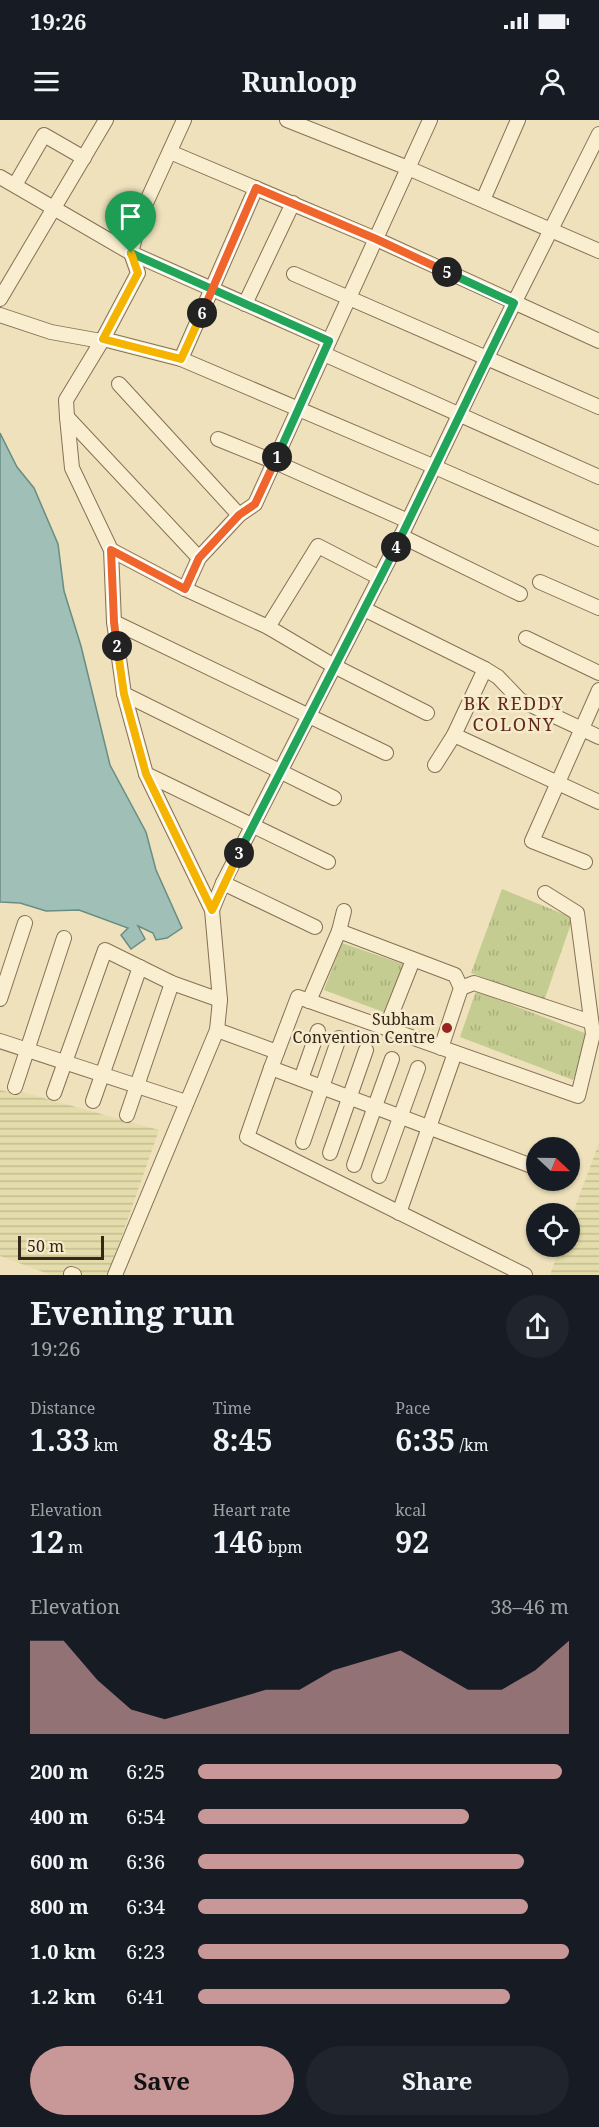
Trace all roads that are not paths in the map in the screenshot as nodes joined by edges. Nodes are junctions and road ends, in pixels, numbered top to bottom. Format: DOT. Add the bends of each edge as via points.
graph roads {
  1 [pos="106,120"];
  2 [pos="184,120"];
  3 [pos="287,120"];
  4 [pos="328,120"];
  5 [pos="430,120"];
  6 [pos="518,120"];
  7 [pos="323,134"];
  8 [pos="599,134"];
  9 [pos="170,152"];
  10 [pos="84,158"];
  11 [pos="593,158"];
  12 [pos="408,168"];
  13 [pos="0,177"];
  14 [pos="15,185"];
  15 [pos="256,188"];
  16 [pos="483,200"];
  17 [pos="293,203"];
  18 [pos="55,208"];
  19 [pos="550,231"];
  20 [pos="376,239"];
  21 [pos="599,251"];
  22 [pos="131,253"];
  23 [pos="294,274"];
  24 [pos="213,290"];
  25 [pos="349,298"];
  26 [pos="0,299"];
  27 [pos="514,303"];
  28 [pos="245,304"];
  29 [pos="0,315"];
  30 [pos="102,340"];
  31 [pos="599,341"];
  32 [pos="327,348"];
  33 [pos="181,359"];
  34 [pos="486,359"];
  35 [pos="119,384"];
  36 [pos="599,407"];
  37 [pos="298,410"];
  38 [pos="460,415"];
  39 [pos="67,417"];
  40 [pos="218,439"];
  41 [pos="275,462"];
  42 [pos="435,467"];
  43 [pos="599,477"];
  44 [pos="239,515"];
  45 [pos="408,521"];
  46 [pos="401,536"];
  47 [pos="599,539"];
  48 [pos="111,550"];
  49 [pos="199,558"];
  50 [pos="380,578"];
  51 [pos="540,582"];
  52 [pos="185,589"];
  53 [pos="520,594"];
  54 [pos="599,608"];
  55 [pos="364,609"];
  56 [pos="114,622"];
  57 [pos="268,627"];
  58 [pos="526,638"];
  59 [pos="334,666"];
  60 [pos="485,669"];
  61 [pos="599,674"];
  62 [pos="599,690"];
  63 [pos="124,694"];
  64 [pos="427,713"];
  65 [pos="308,716"];
  66 [pos="582,729"];
  67 [pos="454,735"];
  68 [pos="599,737"];
  69 [pos="386,753"];
  70 [pos="435,765"];
  71 [pos="280,771"];
  72 [pos="146,774"];
  73 [pos="557,783"];
  74 [pos="334,798"];
  75 [pos="599,802"];
  76 [pos="253,824"];
  77 [pos="328,862"];
  78 [pos="585,862"];
  79 [pos="224,883"];
  80 [pos="545,893"];
  81 [pos="212,910"];
  82 [pos="344,910"];
  83 [pos="25,923"];
  84 [pos="315,927"];
  85 [pos="339,931"];
  86 [pos="64,938"];
  87 [pos="413,960"];
  88 [pos="140,967"];
  89 [pos="172,983"];
  90 [pos="461,988"];
  91 [pos="0,999"];
  92 [pos="220,1000"];
  93 [pos="309,1001"];
  94 [pos="591,1022"];
  95 [pos="386,1028"];
  96 [pos="217,1030"];
  97 [pos="318,1031"];
  98 [pos="339,1038"];
  99 [pos="0,1041"];
  100 [pos="441,1048"];
  101 [pos="27,1049"];
  102 [pos="366,1050"];
  103 [pos="277,1052"];
  104 [pos="455,1053"];
  105 [pos="392,1059"];
  106 [pos="66,1061"];
  107 [pos="271,1068"];
  108 [pos="418,1068"];
  109 [pos="102,1073"];
  110 [pos="301,1079"];
  111 [pos="138,1084"];
  112 [pos="15,1087"];
  113 [pos="321,1087"];
  114 [pos="54,1093"];
  115 [pos="349,1097"];
  116 [pos="93,1101"];
  117 [pos="186,1102"];
  118 [pos="374,1107"];
  119 [pos="127,1115"];
  120 [pos="401,1117"];
  121 [pos="429,1127"];
  122 [pos="303,1142"];
  123 [pos="330,1153"];
  124 [pos="526,1164"];
  125 [pos="354,1165"];
  126 [pos="379,1176"];
  127 [pos="399,1213"];
  128 [pos="115,1275"];
  129 [pos="525,1275"];
  1 -- 10 [label="street"];
  2 -- 9 [label="street"];
  3 -- 7 [label="street"];
  4 -- 7 [label="street"];
  5 -- 12 [label="street"];
  6 -- 16 [label="street"];
  7 -- 12 [label="street"];
  8 -- 11 [label="street"];
  9 -- 15 [label="street"];
  9 -- 22 [label="street" via="141,214"];
  10 -- 14 [label="street" via="44,135"];
  10 -- 18 [label="street"];
  11 -- 19 [label="street"];
  12 -- 16 [label="street"];
  12 -- 20 [label="street"];
  13 -- 14 [label="street"];
  14 -- 18 [label="street"];
  15 -- 17 [label="street"];
  15 -- 24 [label="street"];
  16 -- 19 [label="street"];
  17 -- 20 [label="street"];
  17 -- 28 [label="street"];
  18 -- 22 [label="street"];
  18 -- 26 [label="street"];
  19 -- 21 [label="street"];
  19 -- 27 [label="street"];
  20 -- 25 [label="street"];
  20 -- 27 [label="street"];
  22 -- 24 [label="street"];
  22 -- 30 [label="street" via="138,273"];
  23 -- 25 [label="street"];
  24 -- 28 [label="street"];
  24 -- 33 [label="street"];
  25 -- 32 [label="street"];
  25 -- 34 [label="street"];
  27 -- 31 [label="street"];
  27 -- 34 [label="street"];
  28 -- 32 [label="street"];
  29 -- 30 [label="street" via="51,332"];
  30 -- 33 [label="street"];
  30 -- 39 [label="street" via="66,400"];
  32 -- 37 [label="street"];
  32 -- 38 [label="street"];
  33 -- 37 [label="street"];
  34 -- 36 [label="street"];
  34 -- 38 [label="street"];
  35 -- 44 [label="street"];
  37 -- 41 [label="street"];
  37 -- 42 [label="street"];
  38 -- 42 [label="street"];
  38 -- 43 [label="street"];
  39 -- 48 [label="street" via="72,468"];
  39 -- 49 [label="street"];
  40 -- 41 [label="street"];
  41 -- 44 [label="street" via="255,504"];
  41 -- 45 [label="street"];
  42 -- 45 [label="street"];
  42 -- 47 [label="street"];
  44 -- 49 [label="street"];
  45 -- 46 [label="street"];
  46 -- 50 [label="street"];
  46 -- 53 [label="street"];
  48 -- 52 [label="street"];
  48 -- 56 [label="street"];
  49 -- 52 [label="street"];
  50 -- 55 [label="street"];
  50 -- 57 [label="street" via="318,546"];
  51 -- 54 [label="street"];
  52 -- 57 [label="street"];
  55 -- 59 [label="street"];
  55 -- 60 [label="street"];
  56 -- 63 [label="street"];
  56 -- 65 [label="street"];
  57 -- 59 [label="street"];
  58 -- 61 [label="street"];
  59 -- 64 [label="street"];
  59 -- 65 [label="street"];
  60 -- 66 [label="street" via="520,700"];
  60 -- 67 [label="street"];
  62 -- 66 [label="street"];
  63 -- 71 [label="street"];
  63 -- 72 [label="street"];
  65 -- 69 [label="street"];
  65 -- 71 [label="street"];
  66 -- 68 [label="street"];
  66 -- 73 [label="street"];
  67 -- 70 [label="street"];
  67 -- 73 [label="street"];
  71 -- 74 [label="street"];
  71 -- 76 [label="street"];
  72 -- 76 [label="street"];
  72 -- 81 [label="street"];
  73 -- 75 [label="street"];
  73 -- 78 [label="street" via="532,841"];
  76 -- 77 [label="street"];
  76 -- 79 [label="street"];
  79 -- 81 [label="street"];
  79 -- 84 [label="street"];
  80 -- 94 [label="street" via="577,913"];
  81 -- 92 [label="street"];
  82 -- 85 [label="street"];
  83 -- 91 [label="street"];
  85 -- 87 [label="street"];
  85 -- 93 [label="street"];
  86 -- 101 [label="street"];
  87 -- 90 [label="street" via="455,975"];
  87 -- 95 [label="street"];
  88 -- 89 [label="street"];
  88 -- 106 [label="street" via="105,950"];
  88 -- 109 [label="street"];
  89 -- 92 [label="street"];
  89 -- 111 [label="street"];
  90 -- 94 [label="street" via="474,983"];
  90 -- 100 [label="street"];
  92 -- 96 [label="street"];
  93 -- 95 [label="street"];
  93 -- 103 [label="street" via="298,997"];
  94 -- 104 [label="street" via="593,1034 578,1096"];
  95 -- 100 [label="street"];
  96 -- 103 [label="street"];
  96 -- 117 [label="street"];
  97 -- 110 [label="street"];
  98 -- 113 [label="street"];
  99 -- 101 [label="street"];
  100 -- 104 [label="street"];
  101 -- 106 [label="street"];
  101 -- 112 [label="street"];
  102 -- 115 [label="street"];
  103 -- 107 [label="street"];
  104 -- 121 [label="street"];
  105 -- 118 [label="street"];
  106 -- 109 [label="street"];
  106 -- 114 [label="street"];
  107 -- 110 [label="street"];
  107 -- 127 [label="street" via="247,1137"];
  108 -- 120 [label="street"];
  109 -- 111 [label="street"];
  109 -- 116 [label="street"];
  110 -- 113 [label="street"];
  111 -- 117 [label="street"];
  111 -- 119 [label="street"];
  113 -- 115 [label="street"];
  113 -- 122 [label="street"];
  115 -- 118 [label="street"];
  115 -- 123 [label="street"];
  117 -- 128 [label="street"];
  118 -- 120 [label="street"];
  118 -- 125 [label="street"];
  120 -- 121 [label="street"];
  120 -- 126 [label="street"];
  121 -- 124 [label="street"];
  121 -- 127 [label="street"];
  127 -- 129 [label="street"];
}
